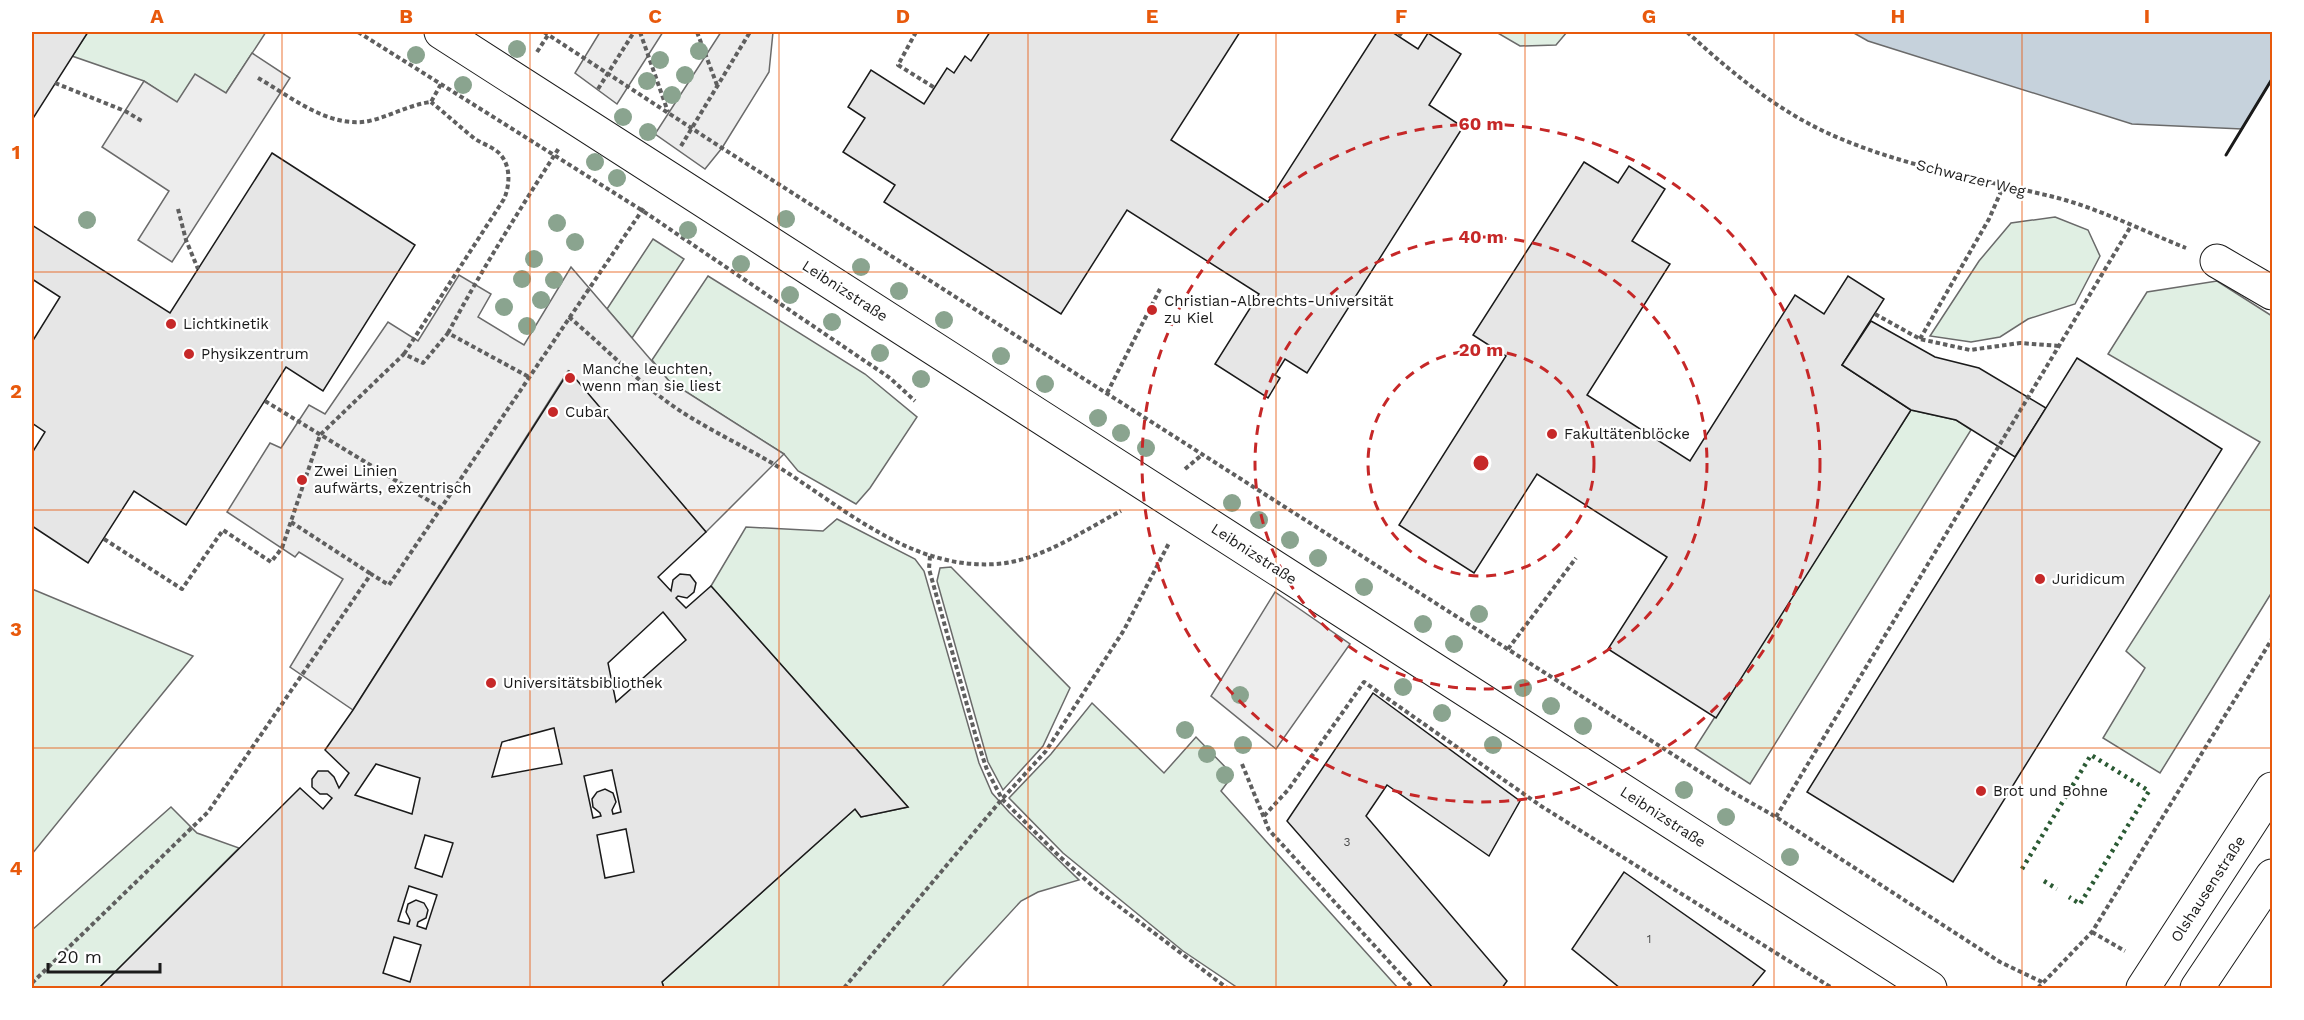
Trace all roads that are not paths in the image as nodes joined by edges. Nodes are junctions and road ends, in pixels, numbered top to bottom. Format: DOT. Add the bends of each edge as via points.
graph roads {
  1 [pos="441,32"];
  2 [pos="2217,261"];
  3 [pos="2272,293"];
  4 [pos="2272,789"];
  5 [pos="2272,876"];
  6 [pos="1930,988"];
  7 [pos="2143,988"];
  8 [pos="2197,988"];
  1 -- 6 [label="street, Leibnizstraße"];
  2 -- 3 [label="street"];
  4 -- 7 [label="street, Olshausenstraße"];
  5 -- 8 [label="street"];
}
